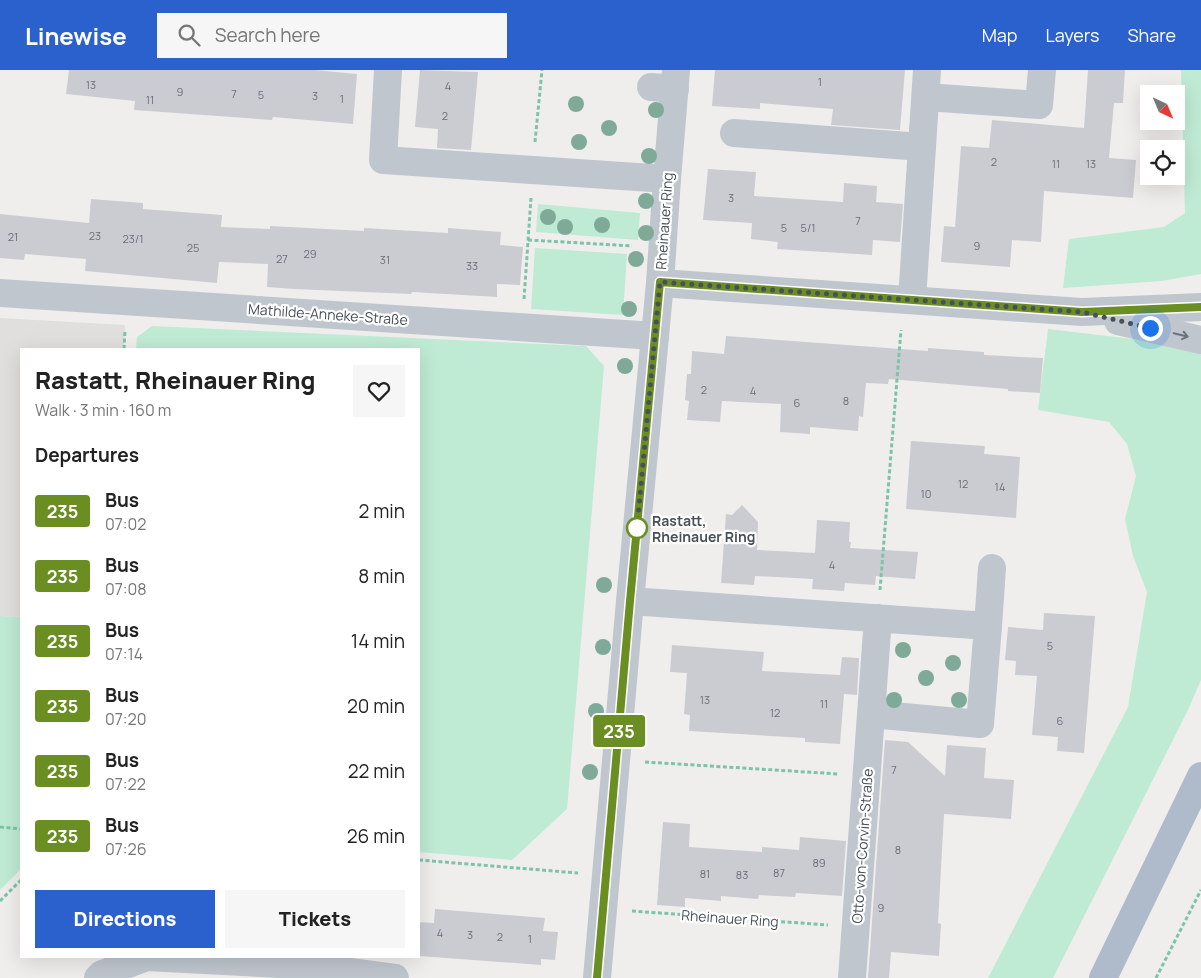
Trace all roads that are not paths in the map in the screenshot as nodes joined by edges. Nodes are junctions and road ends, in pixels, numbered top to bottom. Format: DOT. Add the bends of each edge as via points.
graph roads {
  1 [pos="388,70"];
  2 [pos="927,70"];
  3 [pos="1042,70"];
  4 [pos="667,82"];
  5 [pos="926,97"];
  6 [pos="734,133"];
  7 [pos="922,146"];
  8 [pos="667,178"];
  9 [pos="660,282"];
  10 [pos="0,293"];
  11 [pos="908,300"];
  12 [pos="1201,307"];
  13 [pos="1082,312"];
  14 [pos="655,336"];
  15 [pos="1201,340"];
  16 [pos="992,568"];
  17 [pos="630,601"];
  18 [pos="878,618"];
  19 [pos="988,626"];
  20 [pos="871,714"];
  21 [pos="1201,776"];
  22 [pos="144,958"];
  23 [pos="157,958"];
  24 [pos="292,972"];
  25 [pos="98,978"];
  26 [pos="395,978"];
  27 [pos="597,978"];
  28 [pos="852,978"];
  29 [pos="1102,978"];
  1 -- 8 [label="street" via="383,160"];
  2 -- 5 [label="street"];
  3 -- 5 [label="street" via="1039,106"];
  4 -- 8 [label="street, Rheinauer Ring"];
  5 -- 7 [label="street"];
  6 -- 7 [label="street"];
  7 -- 11 [label="street"];
  8 -- 9 [label="street, Rheinauer Ring"];
  9 -- 11 [label="street"];
  9 -- 14 [label="street, Rheinauer Ring"];
  10 -- 14 [label="street, Mathilde-Anneke-Straße"];
  11 -- 13 [label="street"];
  12 -- 13 [label="street"];
  13 -- 15 [label="street, one-way"];
  14 -- 17 [label="street, Rheinauer Ring"];
  16 -- 19 [label="street"];
  17 -- 18 [label="street"];
  17 -- 27 [label="street, Rheinauer Ring"];
  18 -- 19 [label="street"];
  18 -- 20 [label="street, Otto-von-Corvin-Straße"];
  19 -- 20 [label="street" via="980,724"];
  20 -- 28 [label="street, Otto-von-Corvin-Straße"];
  21 -- 29 [label="main road"];
  22 -- 25 [label="street"];
  23 -- 24 [label="street"];
  24 -- 26 [label="street"];
}
